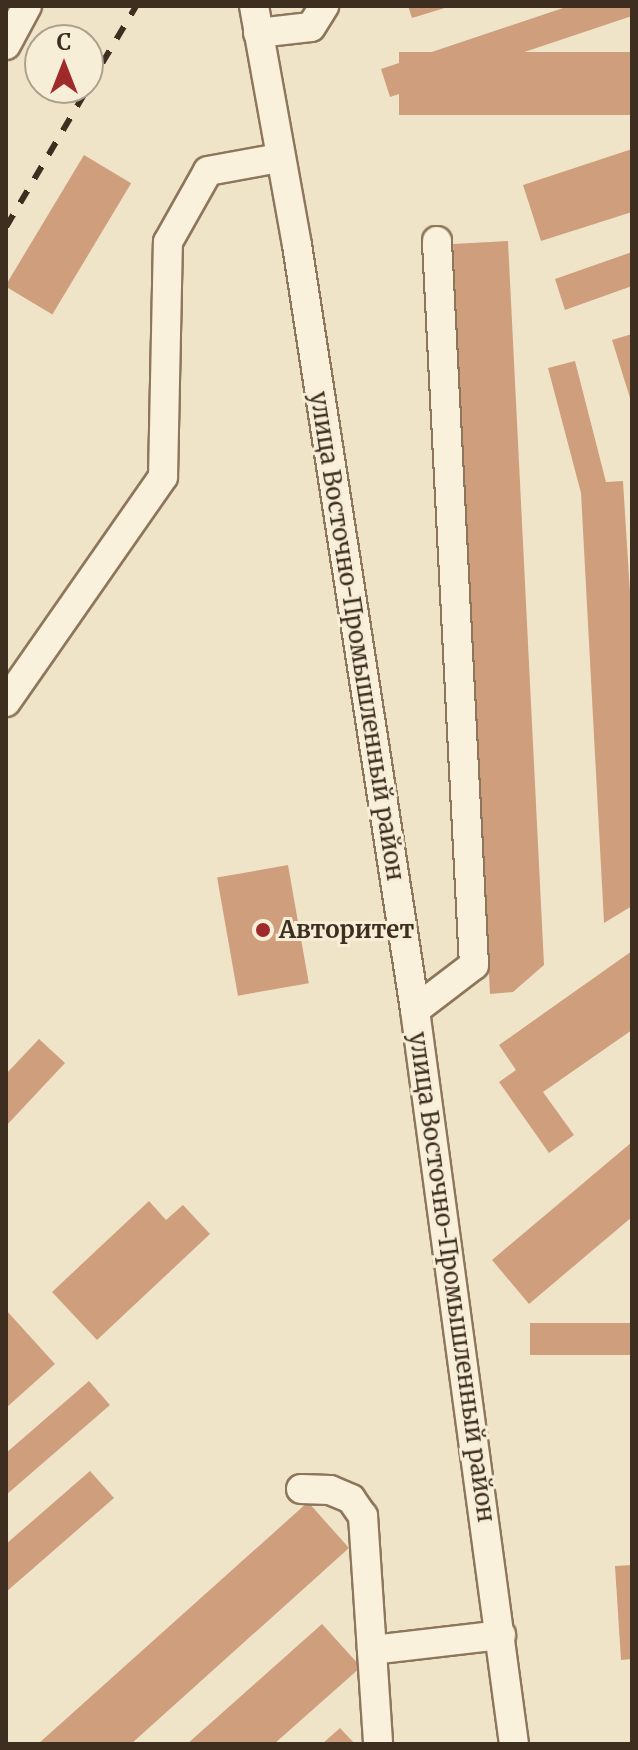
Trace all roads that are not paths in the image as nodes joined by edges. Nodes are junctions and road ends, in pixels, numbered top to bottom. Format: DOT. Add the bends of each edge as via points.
graph roads {
  1 [pos="27,6"];
  2 [pos="324,6"];
  3 [pos="256,19"];
  4 [pos="6,45"];
  5 [pos="279,158"];
  6 [pos="437,241"];
  7 [pos="6,702"];
  8 [pos="415,1010"];
  9 [pos="301,1489"];
  10 [pos="501,1635"];
  11 [pos="372,1650"];
  12 [pos="378,1744"];
  13 [pos="514,1744"];
  1 -- 4 [label="street"];
  2 -- 3 [label="street" via="311,27"];
  3 -- 5 [label="street, улица Восточно-Промышленный район"];
  5 -- 7 [label="street" via="208,171 168,242 163,477"];
  5 -- 8 [label="street, улица Восточно-Промышленный район" via="297,245"];
  6 -- 8 [label="street" via="474,965"];
  8 -- 10 [label="street, улица Восточно-Промышленный район"];
  9 -- 11 [label="street" via="330,1490 351,1499 363,1516"];
  10 -- 11 [label="street"];
  10 -- 13 [label="street, улица Восточно-Промышленный район"];
  11 -- 12 [label="street"];
}
